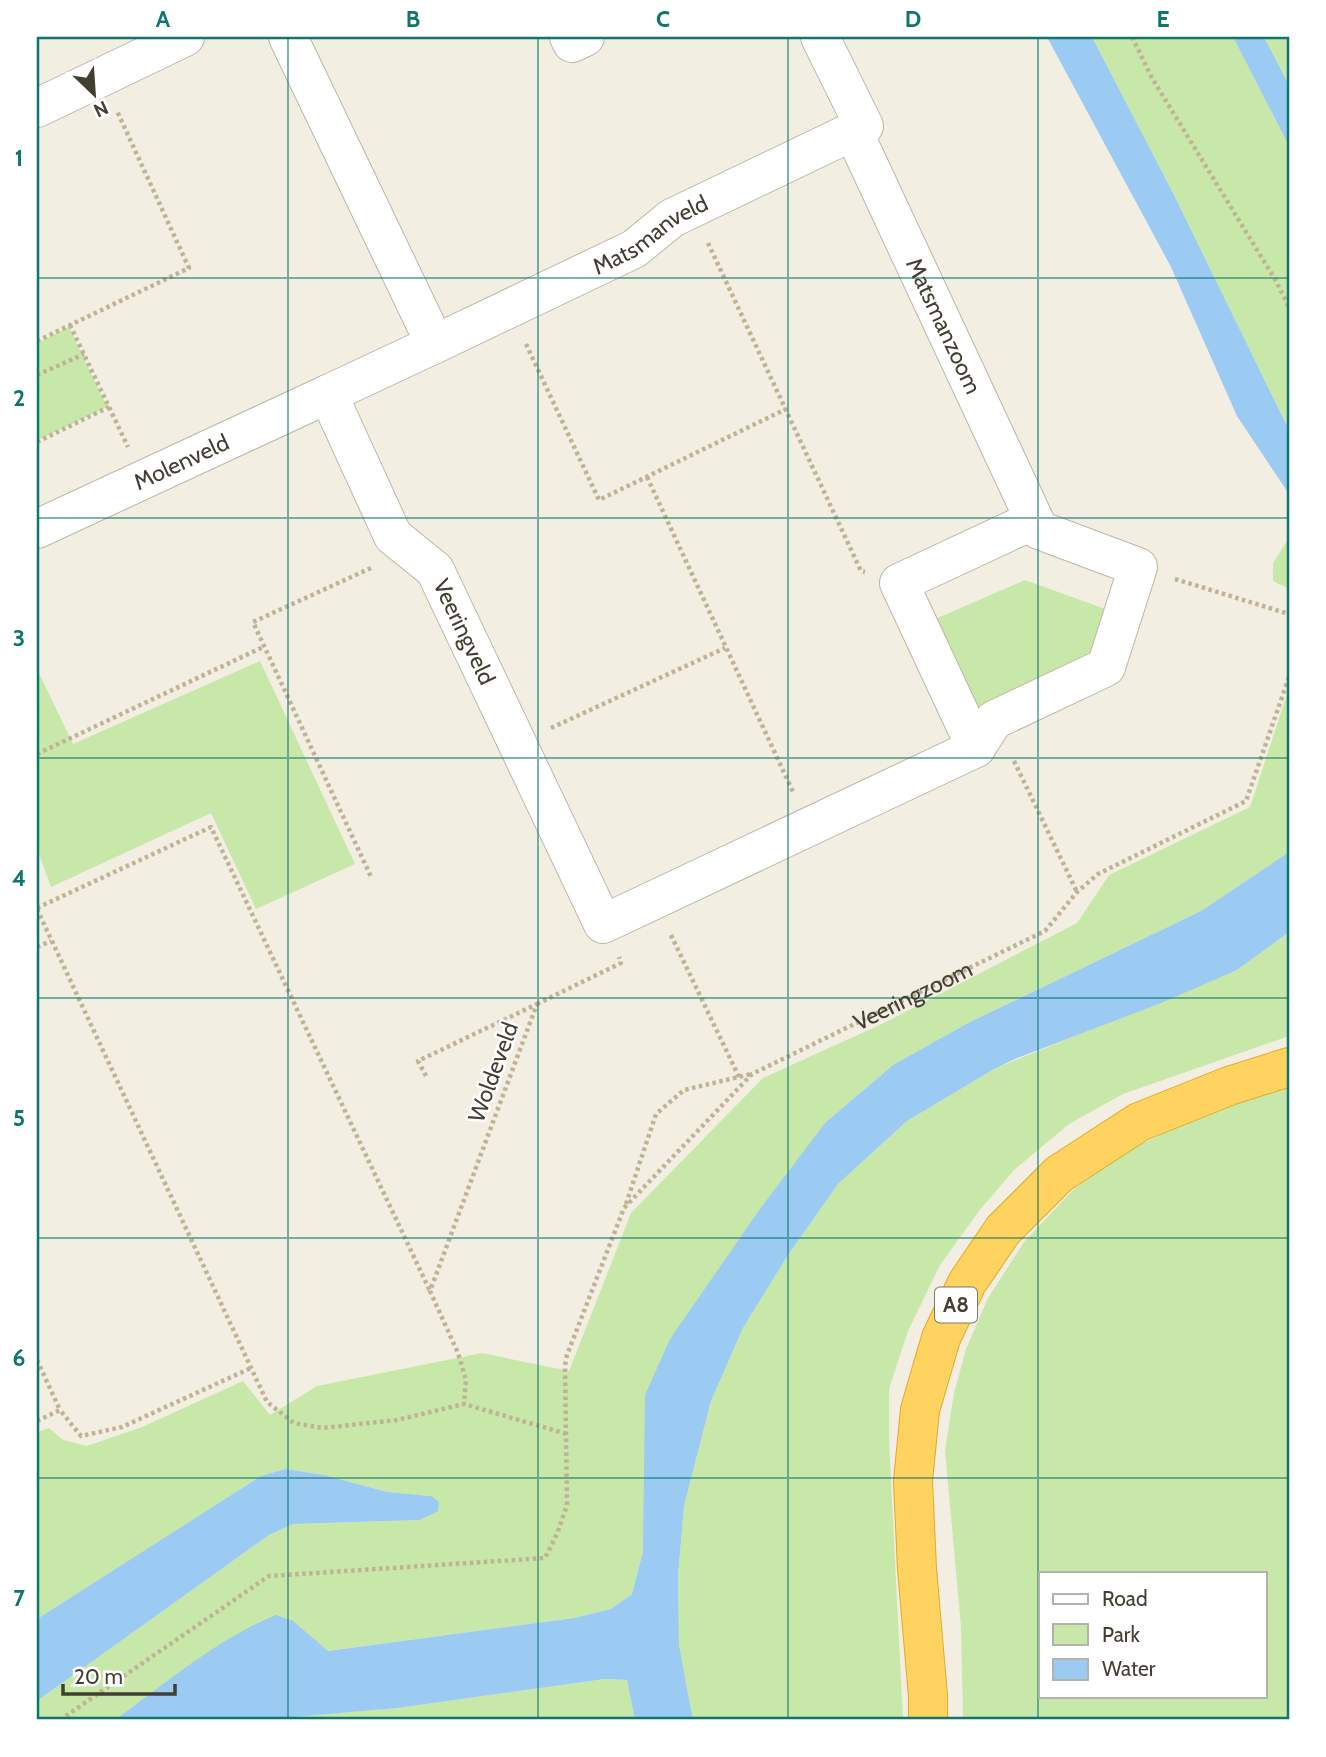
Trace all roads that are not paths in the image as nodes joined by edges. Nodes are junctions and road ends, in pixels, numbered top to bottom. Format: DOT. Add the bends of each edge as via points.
graph roads {
  1 [pos="185,37"];
  2 [pos="288,37"];
  3 [pos="569,37"];
  4 [pos="585,37"];
  5 [pos="820,37"];
  6 [pos="37,108"];
  7 [pos="859,129"];
  8 [pos="435,344"];
  9 [pos="328,394"];
  10 [pos="1034,520"];
  11 [pos="37,529"];
  12 [pos="985,734"];
  13 [pos="1289,1068"];
  14 [pos="928,1720"];
  1 -- 6 [label="street"];
  2 -- 8 [label="street"];
  3 -- 4 [label="street" via="572,43"];
  5 -- 7 [label="street, Matsmanzoom"];
  7 -- 8 [label="street, Matsmanveld" via="691,208 634,249"];
  7 -- 10 [label="street, Matsmanzoom"];
  8 -- 9 [label="street"];
  9 -- 11 [label="street, Molenveld"];
  9 -- 12 [label="street, Veeringveld" via="393,536 435,570 603,924"];
  10 -- 12 [label="street" via="899,583"];
  10 -- 12 [label="street" via="1039,530 1138,567 1106,667"];
  13 -- 14 [label="highway, A8" via="1139,1122 1059,1174 1003,1230 967,1283 941,1338 920,1410 913,1481"];
}
